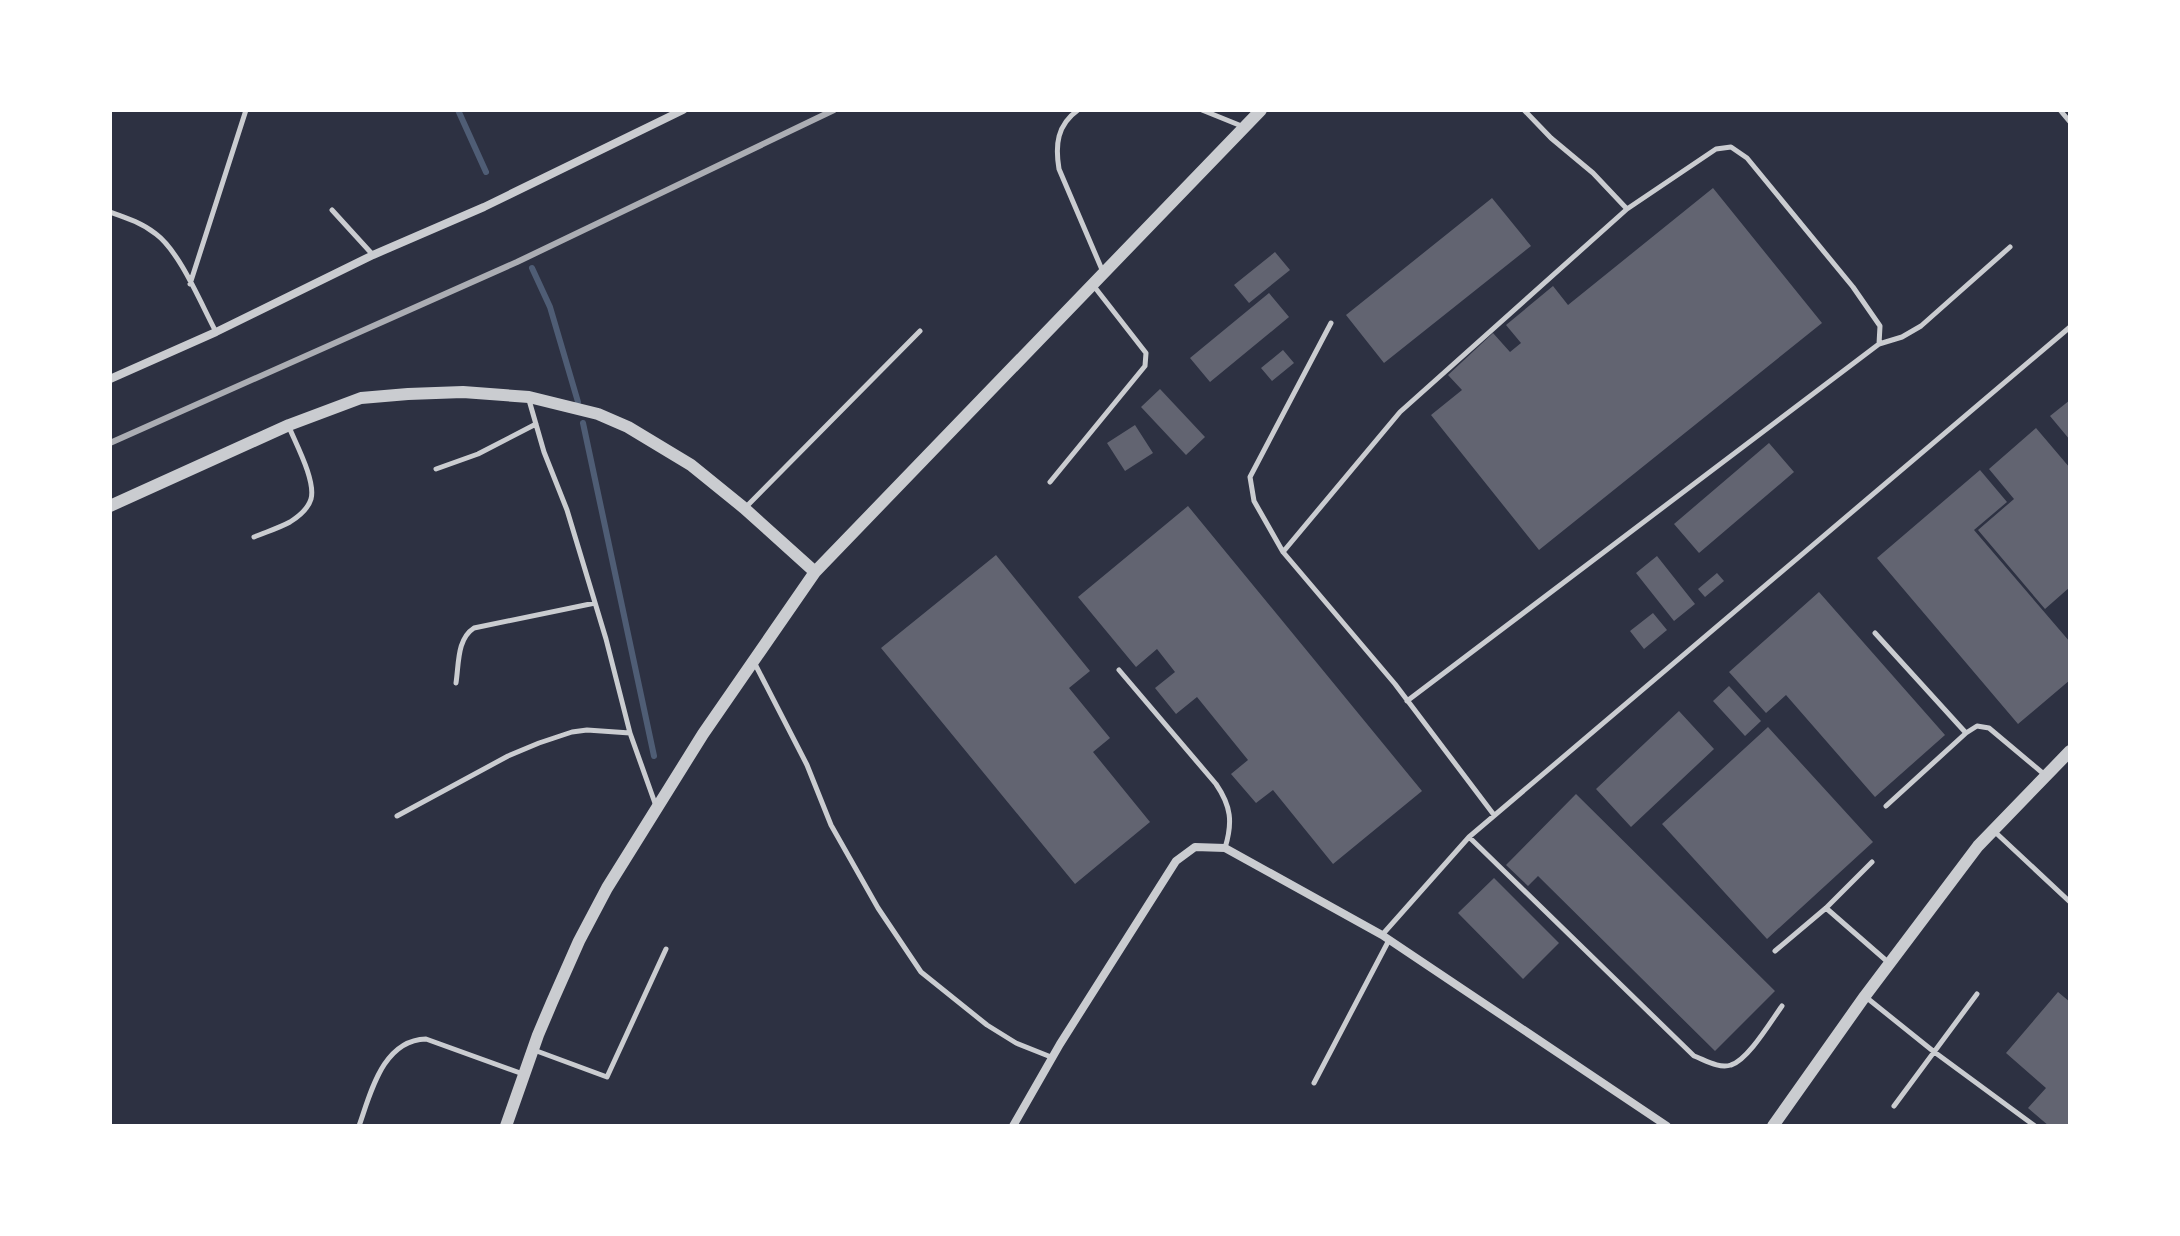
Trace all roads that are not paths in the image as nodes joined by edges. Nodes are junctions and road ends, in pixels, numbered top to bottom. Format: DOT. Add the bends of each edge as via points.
graph roads {
  1 [pos="246,110"];
  2 [pos="683,110"];
  3 [pos="1078,110"];
  4 [pos="1202,110"];
  5 [pos="1261,110"];
  6 [pos="1524,110"];
  7 [pos="2060,110"];
  8 [pos="2070,122"];
  9 [pos="1245,127"];
  10 [pos="1627,209"];
  11 [pos="332,210"];
  12 [pos="110,212"];
  13 [pos="2010,247"];
  14 [pos="373,255"];
  15 [pos="1103,273"];
  16 [pos="190,284"];
  17 [pos="1093,285"];
  18 [pos="1331,323"];
  19 [pos="2070,327"];
  20 [pos="920,331"];
  21 [pos="216,332"];
  22 [pos="1879,344"];
  23 [pos="110,379"];
  24 [pos="529,397"];
  25 [pos="536,424"];
  26 [pos="289,425"];
  27 [pos="436,469"];
  28 [pos="1050,482"];
  29 [pos="110,506"];
  30 [pos="744,508"];
  31 [pos="254,537"];
  32 [pos="1283,552"];
  33 [pos="815,572"];
  34 [pos="595,603"];
  35 [pos="1875,633"];
  36 [pos="753,661"];
  37 [pos="1119,670"];
  38 [pos="456,683"];
  39 [pos="1407,701"];
  40 [pos="630,733"];
  41 [pos="1966,733"];
  42 [pos="2070,751"];
  43 [pos="2046,776"];
  44 [pos="1886,806"];
  45 [pos="657,807"];
  46 [pos="1494,815"];
  47 [pos="397,816"];
  48 [pos="1993,830"];
  49 [pos="1469,837"];
  50 [pos="1225,848"];
  51 [pos="1872,862"];
  52 [pos="2070,902"];
  53 [pos="1826,908"];
  54 [pos="1385,938"];
  55 [pos="666,949"];
  56 [pos="1775,951"];
  57 [pos="1890,964"];
  58 [pos="1977,994"];
  59 [pos="1865,996"];
  60 [pos="1782,1006"];
  61 [pos="533,1049"];
  62 [pos="1933,1051"];
  63 [pos="1052,1058"];
  64 [pos="523,1074"];
  65 [pos="1314,1083"];
  66 [pos="1894,1106"];
  67 [pos="359,1126"];
  68 [pos="506,1126"];
  69 [pos="1013,1126"];
  70 [pos="1667,1126"];
  71 [pos="1773,1126"];
  72 [pos="2035,1126"];
  1 -- 16 [label="lane"];
  2 -- 14 [label="street"];
  3 -- 15 [label="lane" via="1066,119 1057,141 1059,169"];
  4 -- 9 [label="lane"];
  5 -- 9 [label="street"];
  6 -- 10 [label="lane"];
  7 -- 8 [label="lane"];
  9 -- 15 [label="street"];
  10 -- 22 [label="lane" via="1716,149 1731,147 1747,158 1853,287 1880,326"];
  10 -- 32 [label="lane" via="1400,412"];
  11 -- 14 [label="lane"];
  12 -- 16 [label="lane" via="158,235"];
  13 -- 22 [label="lane" via="1921,326"];
  14 -- 21 [label="street"];
  15 -- 17 [label="street"];
  16 -- 21 [label="lane"];
  17 -- 28 [label="lane" via="1146,353 1145,366"];
  17 -- 33 [label="street"];
  18 -- 32 [label="lane" via="1250,477 1254,501"];
  19 -- 46 [label="lane"];
  20 -- 30 [label="lane"];
  21 -- 23 [label="street"];
  22 -- 39 [label="lane"];
  24 -- 25 [label="lane"];
  24 -- 26 [label="street" via="463,392 361,398"];
  24 -- 30 [label="street" via="628,427 691,465"];
  25 -- 27 [label="lane"];
  25 -- 34 [label="lane"];
  26 -- 29 [label="street"];
  26 -- 31 [label="lane" via="312,495 289,523"];
  30 -- 33 [label="street"];
  32 -- 39 [label="lane"];
  33 -- 36 [label="street"];
  34 -- 38 [label="lane" via="474,628 462,640"];
  34 -- 40 [label="lane"];
  35 -- 41 [label="lane"];
  36 -- 45 [label="street"];
  36 -- 63 [label="lane" via="807,765 831,825 921,972 987,1025"];
  37 -- 50 [label="lane" via="1227,800 1230,831"];
  39 -- 46 [label="lane"];
  40 -- 45 [label="lane"];
  40 -- 47 [label="lane" via="587,730 539,743"];
  41 -- 43 [label="lane" via="1977,726 1989,728"];
  41 -- 44 [label="lane"];
  42 -- 43 [label="street"];
  43 -- 48 [label="street"];
  45 -- 61 [label="street" via="579,941"];
  46 -- 49 [label="lane"];
  48 -- 52 [label="lane"];
  48 -- 57 [label="street"];
  49 -- 54 [label="lane"];
  49 -- 60 [label="lane" via="1694,1056 1731,1065 1744,1057"];
  50 -- 54 [label="street"];
  50 -- 63 [label="street" via="1195,847 1176,861"];
  51 -- 53 [label="lane"];
  53 -- 56 [label="lane"];
  53 -- 57 [label="lane"];
  54 -- 65 [label="lane"];
  54 -- 70 [label="street"];
  55 -- 61 [label="lane" via="607,1077"];
  57 -- 59 [label="street"];
  58 -- 62 [label="lane"];
  59 -- 62 [label="lane"];
  59 -- 71 [label="street"];
  61 -- 64 [label="street"];
  62 -- 66 [label="lane"];
  62 -- 72 [label="lane"];
  63 -- 69 [label="street"];
  64 -- 67 [label="lane" via="416,1039 390,1056"];
  64 -- 68 [label="street"];
}
